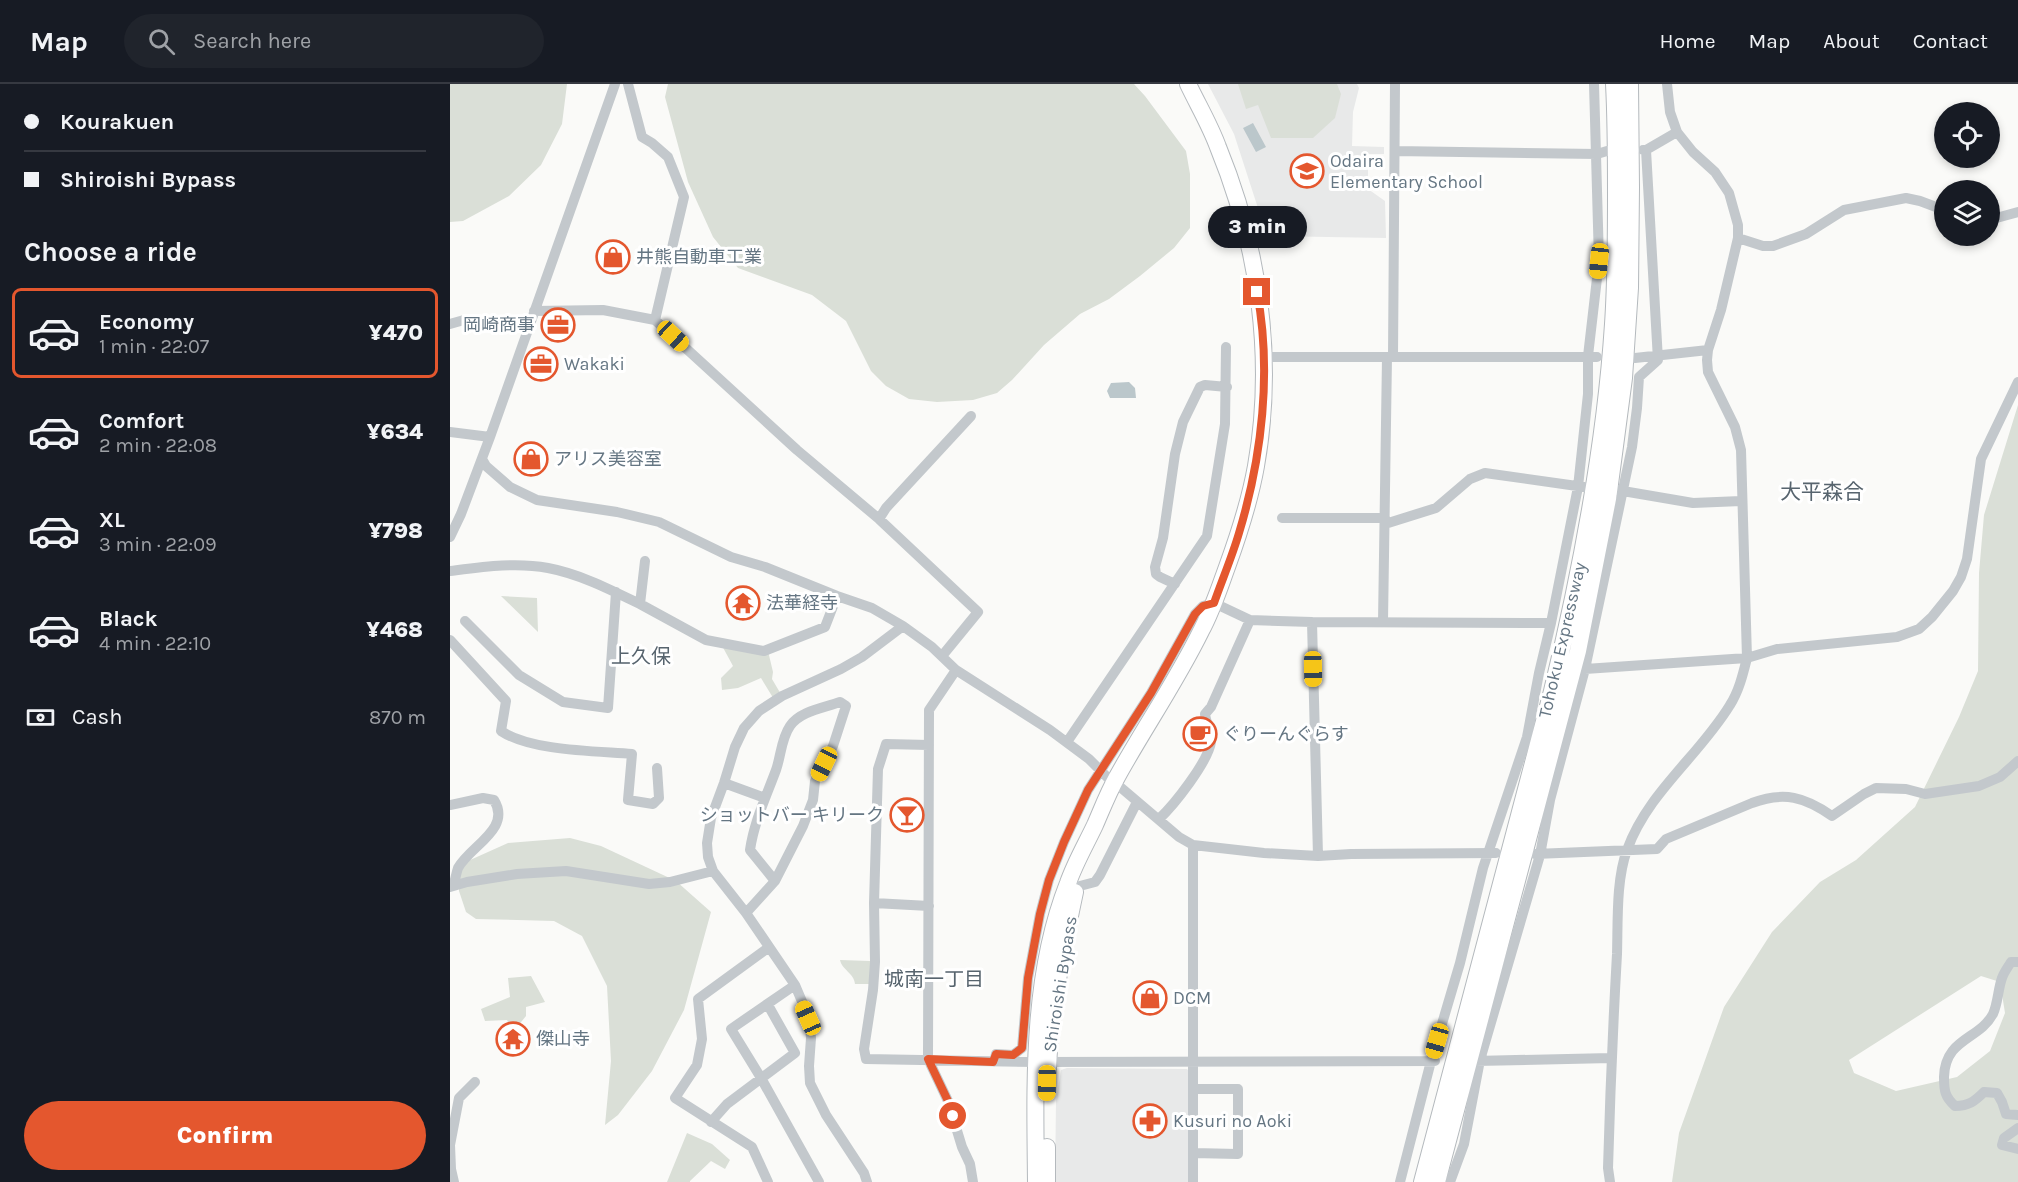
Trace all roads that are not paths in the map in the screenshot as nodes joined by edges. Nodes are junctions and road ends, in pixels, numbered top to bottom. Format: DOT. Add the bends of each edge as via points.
graph roads {
  1 [pos="615,84"];
  2 [pos="628,84"];
  3 [pos="1188,84"];
  4 [pos="1395,84"];
  5 [pos="1594,84"];
  6 [pos="1614,84"];
  7 [pos="1630,84"];
  8 [pos="1667,84"];
  9 [pos="1677,132"];
  10 [pos="1395,151"];
  11 [pos="1602,153"];
  12 [pos="1934,206"];
  13 [pos="2018,212"];
  14 [pos="2000,217"];
  15 [pos="1738,238"];
  16 [pos="532,316"];
  17 [pos="655,320"];
  18 [pos="450,324"];
  19 [pos="1226,347"];
  20 [pos="1708,350"];
  21 [pos="1659,356"];
  22 [pos="1264,357"];
  23 [pos="1390,357"];
  24 [pos="1592,357"];
  25 [pos="1635,358"];
  26 [pos="2018,382"];
  27 [pos="1227,387"];
  28 [pos="971,416"];
  29 [pos="450,432"];
  30 [pos="490,437"];
  31 [pos="482,459"];
  32 [pos="1583,487"];
  33 [pos="1620,490"];
  34 [pos="1741,501"];
  35 [pos="455,513"];
  36 [pos="1282,518"];
  37 [pos="879,519"];
  38 [pos="1385,521"];
  39 [pos="450,537"];
  40 [pos="645,561"];
  41 [pos="450,571"];
  42 [pos="1175,585"];
  43 [pos="615,592"];
  44 [pos="837,596"];
  45 [pos="1214,603"];
  46 [pos="639,604"];
  47 [pos="1250,620"];
  48 [pos="465,621"];
  49 [pos="1312,622"];
  50 [pos="1383,622"];
  51 [pos="1551,623"];
  52 [pos="903,626"];
  53 [pos="450,640"];
  54 [pos="942,656"];
  55 [pos="1747,658"];
  56 [pos="1585,669"];
  57 [pos="956,670"];
  58 [pos="1067,742"];
  59 [pos="929,745"];
  60 [pos="2018,761"];
  61 [pos="657,768"];
  62 [pos="1104,775"];
  63 [pos="724,783"];
  64 [pos="1119,786"];
  65 [pos="765,798"];
  66 [pos="1137,802"];
  67 [pos="450,805"];
  68 [pos="1159,819"];
  69 [pos="1095,825"];
  70 [pos="1193,844"];
  71 [pos="1627,851"];
  72 [pos="1492,854"];
  73 [pos="1536,855"];
  74 [pos="1318,856"];
  75 [pos="713,871"];
  76 [pos="775,881"];
  77 [pos="451,887"];
  78 [pos="1076,887"];
  79 [pos="874,903"];
  80 [pos="929,906"];
  81 [pos="746,913"];
  82 [pos="768,948"];
  83 [pos="2018,963"];
  84 [pos="795,985"];
  85 [pos="768,1005"];
  86 [pos="1611,1058"];
  87 [pos="928,1059"];
  88 [pos="1193,1061"];
  89 [pos="1433,1061"];
  90 [pos="1478,1061"];
  91 [pos="993,1062"];
  92 [pos="1041,1062"];
  93 [pos="761,1078"];
  94 [pos="475,1082"];
  95 [pos="1193,1089"];
  96 [pos="455,1096"];
  97 [pos="2018,1115"];
  98 [pos="711,1122"];
  99 [pos="2018,1128"];
  100 [pos="2018,1149"];
  101 [pos="1193,1153"];
  102 [pos="454,1182"];
  103 [pos="768,1182"];
  104 [pos="819,1182"];
  105 [pos="867,1182"];
  106 [pos="973,1182"];
  107 [pos="1036,1182"];
  108 [pos="1047,1182"];
  109 [pos="1193,1182"];
  110 [pos="1400,1182"];
  111 [pos="1422,1182"];
  112 [pos="1437,1182"];
  113 [pos="1450,1182"];
  114 [pos="1610,1182"];
  1 -- 16 [label="street"];
  2 -- 17 [label="street" via="642,137 668,157 684,197"];
  3 -- 22 [label="highway, Shiroishi Bypass" via="1218,145 1237,199 1260,306"];
  4 -- 10 [label="street"];
  5 -- 11 [label="street"];
  6 -- 111 [label="highway, Tohoku Expressway" via="1613,325 1584,549 1552,691"];
  7 -- 112 [label="highway, Tohoku Expressway" via="1630,288 1623,388 1606,510 1578,651"];
  8 -- 9 [label="street"];
  9 -- 15 [label="street" via="1729,193"];
  9 -- 21 [label="street" via="1645,150"];
  10 -- 11 [label="street"];
  10 -- 23 [label="street"];
  11 -- 24 [label="street"];
  12 -- 15 [label="street" via="1906,198 1844,210 1806,234 1773,246"];
  13 -- 14 [label="street"];
  15 -- 20 [label="street"];
  16 -- 17 [label="street" via="603,310"];
  16 -- 18 [label="street"];
  16 -- 30 [label="street"];
  17 -- 37 [label="street"];
  19 -- 27 [label="street"];
  20 -- 21 [label="street"];
  20 -- 34 [label="street" via="1708,372 1735,427 1741,450"];
  21 -- 25 [label="street"];
  21 -- 33 [label="street" via="1639,377 1637,408"];
  22 -- 23 [label="street"];
  22 -- 45 [label="highway, Shiroishi Bypass" via="1256,468 1239,533"];
  23 -- 24 [label="street"];
  23 -- 38 [label="street"];
  24 -- 32 [label="street"];
  26 -- 55 [label="street" via="1981,459 1961,577 1932,617 1919,629 1897,637 1777,649"];
  27 -- 42 [label="street" via="1207,536"];
  27 -- 42 [label="street" via="1200,387 1183,422 1174,454 1163,538 1155,567 1156,574"];
  28 -- 37 [label="street"];
  29 -- 30 [label="street"];
  30 -- 31 [label="street"];
  31 -- 35 [label="street"];
  31 -- 44 [label="street" via="510,487 537,500 659,522 731,557"];
  32 -- 38 [label="street" via="1480,474 1436,508"];
  32 -- 51 [label="street"];
  33 -- 34 [label="street" via="1693,503"];
  33 -- 56 [label="street"];
  34 -- 55 [label="street"];
  35 -- 39 [label="street"];
  36 -- 38 [label="street"];
  37 -- 54 [label="street" via="978,612"];
  38 -- 50 [label="street"];
  40 -- 46 [label="street"];
  41 -- 43 [label="street" via="503,566 550,568"];
  42 -- 58 [label="street"];
  43 -- 46 [label="street"];
  43 -- 48 [label="street" via="608,708 563,702 519,675"];
  44 -- 46 [label="street" via="825,627 768,651 706,640"];
  44 -- 52 [label="street" via="872,608"];
  45 -- 47 [label="street"];
  45 -- 62 [label="street" via="1195,614"];
  45 -- 69 [label="highway, Shiroishi Bypass" via="1177,679 1116,778"];
  47 -- 49 [label="street"];
  47 -- 68 [label="street" via="1205,714 1211,741 1208,750 1182,794"];
  49 -- 50 [label="street"];
  49 -- 74 [label="street"];
  50 -- 51 [label="street"];
  51 -- 72 [label="street" via="1527,737"];
  52 -- 54 [label="street"];
  52 -- 63 [label="street" via="862,657 759,711 744,728"];
  53 -- 61 [label="street" via="506,701 501,731 510,737 548,746 632,754 628,800 653,804 659,798"];
  54 -- 57 [label="street"];
  55 -- 56 [label="street"];
  55 -- 71 [label="street" via="1731,704 1660,792"];
  56 -- 73 [label="street"];
  57 -- 58 [label="street"];
  57 -- 59 [label="street" via="929,710"];
  58 -- 62 [label="street"];
  59 -- 79 [label="street" via="886,744 880,761"];
  59 -- 80 [label="street"];
  60 -- 71 [label="street" via="2000,777 1979,786 1925,794 1876,788 1832,816 1798,798 1764,799 1666,839 1658,849"];
  62 -- 91 [label="street" via="1088,790 1049,880 1028,978 1022,1048 1013,1055 996,1054"];
  63 -- 65 [label="street"];
  63 -- 75 [label="street" via="707,843"];
  64 -- 66 [label="street"];
  65 -- 76 [label="street" via="750,850"];
  65 -- 76 [label="street" via="790,725 802,715 840,702 846,706 803,826"];
  66 -- 68 [label="street"];
  66 -- 78 [label="street" via="1095,882"];
  67 -- 77 [label="street" via="483,798 494,800 500,819 459,868"];
  68 -- 70 [label="street"];
  69 -- 78 [label="highway, Shiroishi Bypass"];
  69 -- 92 [label="highway, Shiroishi Bypass" via="1068,883 1051,940 1042,993"];
  70 -- 74 [label="street"];
  70 -- 88 [label="street"];
  71 -- 73 [label="street"];
  71 -- 86 [label="street" via="1620,889"];
  72 -- 74 [label="street"];
  72 -- 89 [label="street" via="1483,867"];
  73 -- 90 [label="street"];
  75 -- 77 [label="street" via="649,884 566,871 489,877"];
  75 -- 81 [label="street"];
  76 -- 81 [label="street"];
  78 -- 92 [label="highway, Shiroishi Bypass"];
  79 -- 80 [label="street"];
  79 -- 87 [label="street" via="873,990 866,1059"];
  80 -- 87 [label="street"];
  81 -- 82 [label="street"];
  82 -- 84 [label="street"];
  82 -- 98 [label="street" via="698,999 702,1039 697,1065 675,1098"];
  83 -- 97 [label="street" via="2011,962 2002,975 1993,1014 1951,1053 1944,1074 1944,1092 1955,1106 1974,1102 1984,1092 1997,1093 2006,1114"];
  84 -- 85 [label="street"];
  84 -- 105 [label="street" via="808,1018 810,1083"];
  85 -- 93 [label="street" via="795,1053"];
  85 -- 93 [label="street" via="731,1029"];
  86 -- 90 [label="street"];
  86 -- 114 [label="street"];
  87 -- 91 [label="street"];
  87 -- 106 [label="street" via="948,1101"];
  88 -- 89 [label="street"];
  88 -- 92 [label="street"];
  88 -- 95 [label="street"];
  89 -- 110 [label="street"];
  90 -- 113 [label="street" via="1464,1144"];
  91 -- 92 [label="street"];
  92 -- 107 [label="highway, Shiroishi Bypass"];
  92 -- 108 [label="highway, Shiroishi Bypass"];
  93 -- 98 [label="street"];
  93 -- 104 [label="street"];
  94 -- 96 [label="street"];
  95 -- 101 [label="street"];
  95 -- 101 [label="street" via="1238,1085 1238,1158"];
  96 -- 102 [label="street" via="450,1145"];
  98 -- 103 [label="street" via="752,1147"];
  99 -- 100 [label="street" via="2004,1138 2002,1145"];
  101 -- 109 [label="street"];
}
